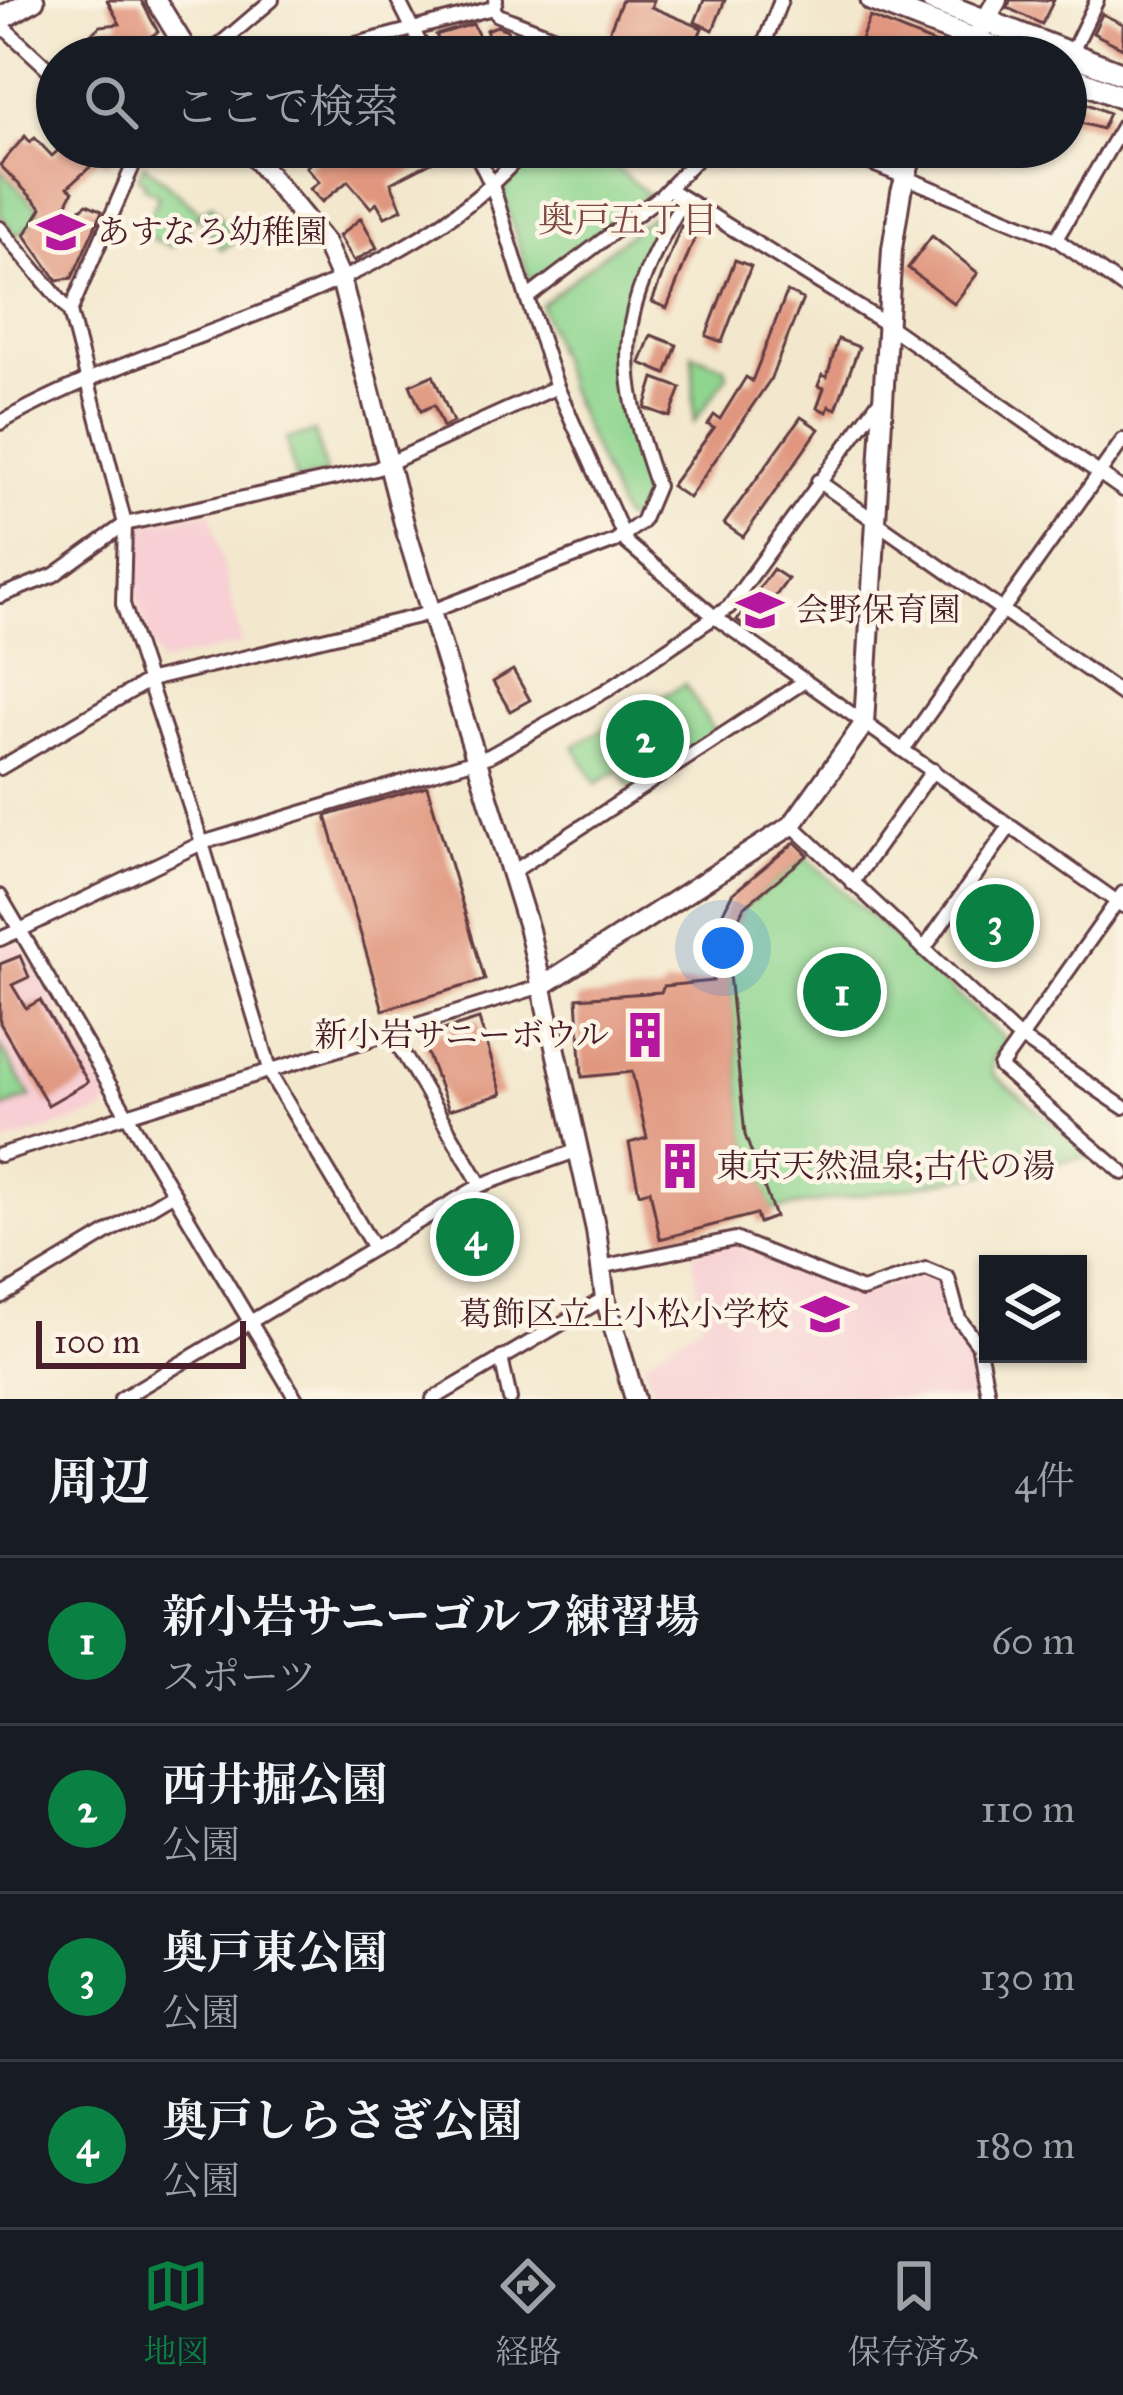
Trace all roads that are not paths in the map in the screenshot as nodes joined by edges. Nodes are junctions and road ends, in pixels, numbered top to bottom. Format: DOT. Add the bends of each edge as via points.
graph roads {
  1 [pos="32,0"];
  2 [pos="156,0"];
  3 [pos="272,0"];
  4 [pos="398,0"];
  5 [pos="781,0"];
  6 [pos="872,0"];
  7 [pos="932,0"];
  8 [pos="1096,0"];
  9 [pos="495,4"];
  10 [pos="0,22"];
  11 [pos="411,28"];
  12 [pos="981,29"];
  13 [pos="177,36"];
  14 [pos="230,36"];
  15 [pos="384,36"];
  16 [pos="415,36"];
  17 [pos="551,36"];
  18 [pos="767,36"];
  19 [pos="1081,36"];
  20 [pos="36,57"];
  21 [pos="1087,67"];
  22 [pos="1123,74"];
  23 [pos="1087,75"];
  24 [pos="1123,98"];
  25 [pos="1123,125"];
  26 [pos="131,168"];
  27 [pos="263,168"];
  28 [pos="483,168"];
  29 [pos="510,168"];
  30 [pos="688,168"];
  31 [pos="882,168"];
  32 [pos="907,168"];
  33 [pos="904,177"];
  34 [pos="493,188"];
  35 [pos="669,189"];
  36 [pos="684,200"];
  37 [pos="0,228"];
  38 [pos="1056,239"];
  39 [pos="341,279"];
  40 [pos="1123,286"];
  41 [pos="527,298"];
  42 [pos="70,312"];
  43 [pos="886,324"];
  44 [pos="84,380"];
  45 [pos="557,387"];
  46 [pos="882,397"];
  47 [pos="0,423"];
  48 [pos="1123,440"];
  49 [pos="388,464"];
  50 [pos="1099,473"];
  51 [pos="818,481"];
  52 [pos="1123,490"];
  53 [pos="875,522"];
  54 [pos="125,524"];
  55 [pos="623,536"];
  56 [pos="0,596"];
  57 [pos="1002,610"];
  58 [pos="430,612"];
  59 [pos="716,618"];
  60 [pos="150,680"];
  61 [pos="805,681"];
  62 [pos="1123,695"];
  63 [pos="864,724"];
  64 [pos="903,750"];
  65 [pos="476,761"];
  66 [pos="0,767"];
  67 [pos="932,770"];
  68 [pos="792,825"];
  69 [pos="1010,826"];
  70 [pos="202,843"];
  71 [pos="511,873"];
  72 [pos="852,883"];
  73 [pos="0,896"];
  74 [pos="1121,900"];
  75 [pos="20,930"];
  76 [pos="0,940"];
  77 [pos="924,950"];
  78 [pos="542,986"];
  79 [pos="391,1033"];
  80 [pos="1023,1037"];
  81 [pos="269,1069"];
  82 [pos="1123,1107"];
  83 [pos="127,1114"];
  84 [pos="576,1150"];
  85 [pos="0,1155"];
  86 [pos="1123,1173"];
  87 [pos="481,1185"];
  88 [pos="174,1193"];
  89 [pos="374,1248"];
  90 [pos="601,1267"];
  91 [pos="0,1297"];
  92 [pos="605,1298"];
  93 [pos="250,1322"];
  94 [pos="501,1358"];
  95 [pos="121,1399"];
  96 [pos="296,1399"];
  97 [pos="433,1399"];
  98 [pos="510,1399"];
  99 [pos="635,1399"];
  100 [pos="989,1399"];
  1 -- 10 [label="main road"];
  2 -- 13 [label="street"];
  3 -- 14 [label="street"];
  4 -- 11 [label="street"];
  5 -- 18 [label="street"];
  6 -- 12 [label="main road"];
  7 -- 12 [label="main road"];
  8 -- 19 [label="street"];
  9 -- 11 [label="street"];
  9 -- 17 [label="street" via="498,15"];
  10 -- 20 [label="street"];
  11 -- 15 [label="street"];
  11 -- 16 [label="street"];
  21 -- 22 [label="main road"];
  23 -- 24 [label="main road"];
  25 -- 38 [label="street"];
  26 -- 42 [label="street"];
  27 -- 39 [label="street" via="325,243"];
  28 -- 34 [label="street"];
  29 -- 34 [label="street"];
  30 -- 35 [label="street"];
  31 -- 33 [label="street"];
  32 -- 33 [label="street"];
  33 -- 38 [label="street"];
  33 -- 43 [label="street"];
  34 -- 39 [label="street"];
  34 -- 41 [label="street"];
  35 -- 36 [label="street"];
  35 -- 41 [label="street"];
  36 -- 43 [label="street"];
  36 -- 55 [label="street" via="644,272 631,315 626,384 657,486 643,522"];
  37 -- 42 [label="street"];
  38 -- 40 [label="street"];
  39 -- 44 [label="street"];
  39 -- 49 [label="street"];
  41 -- 45 [label="street"];
  42 -- 44 [label="street"];
  43 -- 46 [label="street"];
  43 -- 50 [label="street"];
  44 -- 47 [label="street"];
  44 -- 54 [label="street"];
  45 -- 49 [label="street"];
  45 -- 55 [label="street"];
  46 -- 51 [label="street"];
  46 -- 53 [label="street"];
  48 -- 50 [label="street"];
  49 -- 54 [label="street"];
  49 -- 58 [label="street"];
  50 -- 52 [label="street"];
  50 -- 57 [label="street"];
  51 -- 53 [label="street"];
  51 -- 59 [label="street"];
  53 -- 57 [label="street"];
  53 -- 63 [label="street"];
  54 -- 56 [label="street" via="54,575"];
  54 -- 60 [label="street" via="123,604"];
  55 -- 58 [label="street"];
  55 -- 59 [label="street"];
  57 -- 62 [label="street"];
  57 -- 64 [label="street"];
  58 -- 60 [label="street"];
  58 -- 65 [label="street"];
  59 -- 61 [label="street"];
  59 -- 65 [label="street" via="608,690"];
  60 -- 66 [label="street"];
  60 -- 70 [label="street"];
  61 -- 63 [label="street"];
  61 -- 71 [label="street"];
  63 -- 64 [label="street"];
  63 -- 68 [label="street"];
  64 -- 67 [label="street"];
  65 -- 70 [label="street"];
  65 -- 71 [label="street"];
  67 -- 69 [label="street"];
  67 -- 72 [label="street"];
  68 -- 72 [label="street"];
  68 -- 78 [label="street"];
  69 -- 74 [label="street"];
  69 -- 77 [label="street"];
  70 -- 75 [label="street"];
  70 -- 81 [label="street"];
  71 -- 78 [label="street"];
  72 -- 77 [label="street"];
  73 -- 75 [label="street"];
  74 -- 80 [label="street"];
  75 -- 76 [label="street"];
  75 -- 83 [label="street"];
  77 -- 80 [label="street"];
  78 -- 79 [label="street"];
  78 -- 84 [label="street"];
  79 -- 81 [label="street"];
  79 -- 87 [label="street"];
  80 -- 82 [label="street"];
  80 -- 86 [label="street" via="1000,1067"];
  81 -- 83 [label="street"];
  81 -- 89 [label="street"];
  83 -- 85 [label="street"];
  83 -- 88 [label="street"];
  84 -- 87 [label="street"];
  84 -- 90 [label="street"];
  87 -- 89 [label="street"];
  88 -- 91 [label="street"];
  88 -- 93 [label="street"];
  89 -- 93 [label="street"];
  90 -- 92 [label="street"];
  90 -- 100 [label="street" via="735,1239 862,1290 926,1269 948,1278 959,1319 978,1344"];
  92 -- 94 [label="street"];
  92 -- 99 [label="street"];
  93 -- 95 [label="street"];
  93 -- 96 [label="street"];
  94 -- 97 [label="street"];
  94 -- 98 [label="street"];
}
